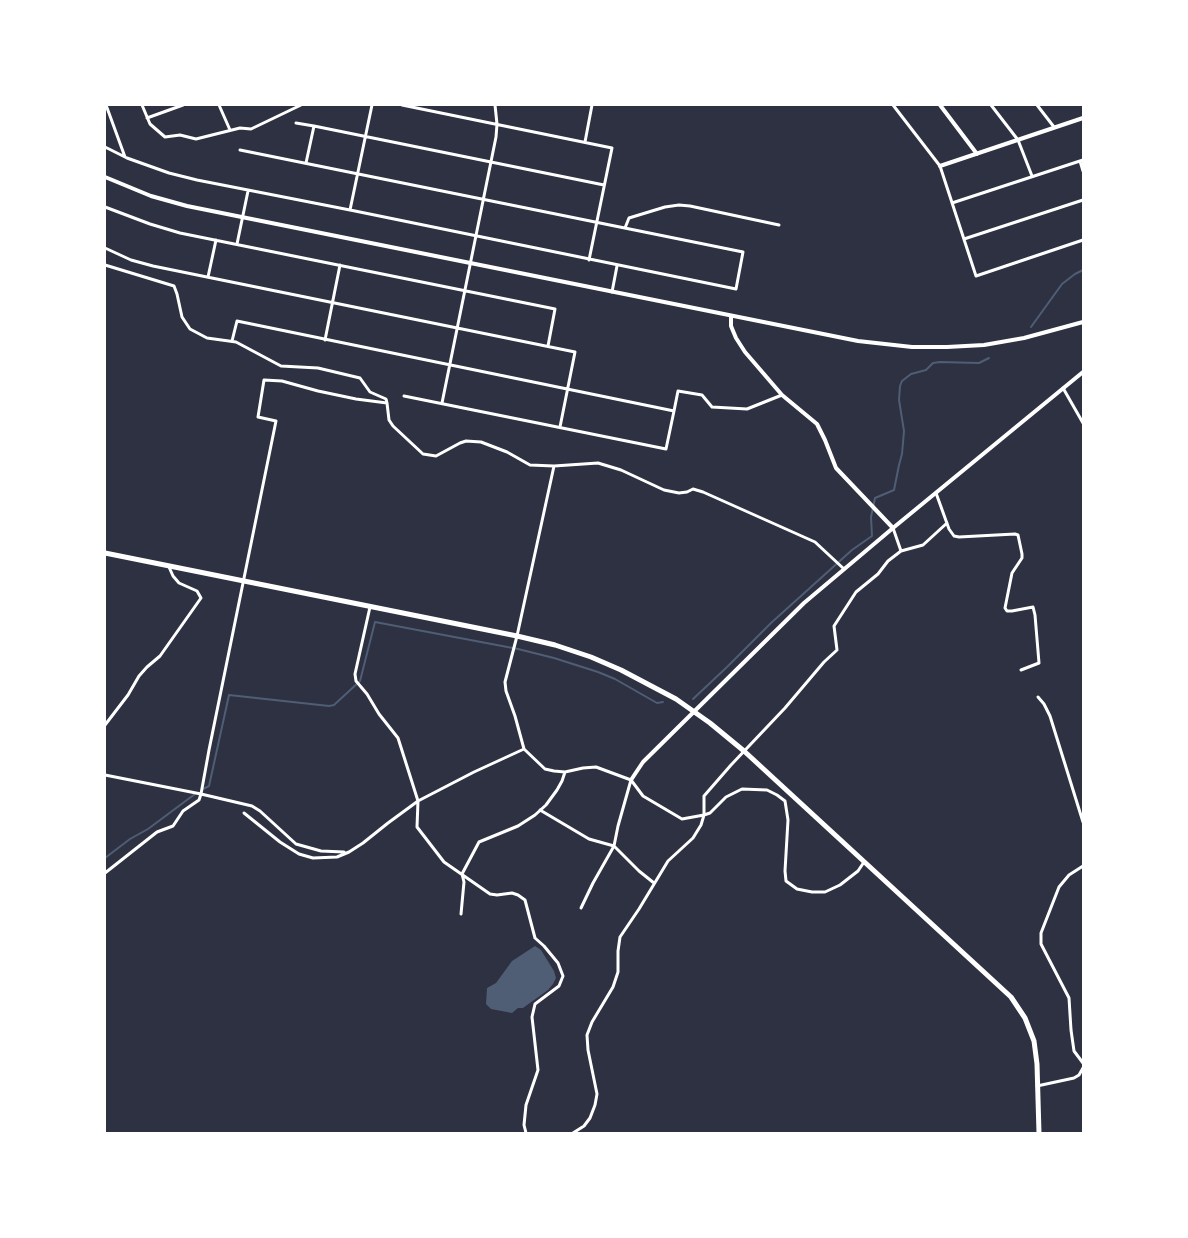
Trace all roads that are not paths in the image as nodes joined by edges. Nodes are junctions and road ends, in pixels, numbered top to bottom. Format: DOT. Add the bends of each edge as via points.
graph roads {
  1 [pos="106,105"];
  2 [pos="142,105"];
  3 [pos="183,105"];
  4 [pos="219,105"];
  5 [pos="301,105"];
  6 [pos="372,105"];
  7 [pos="402,105"];
  8 [pos="495,105"];
  9 [pos="592,105"];
  10 [pos="892,105"];
  11 [pos="939,105"];
  12 [pos="991,105"];
  13 [pos="1037,105"];
  14 [pos="147,118"];
  15 [pos="1083,118"];
  16 [pos="296,123"];
  17 [pos="497,124"];
  18 [pos="314,126"];
  19 [pos="1054,127"];
  20 [pos="230,130"];
  21 [pos="366,137"];
  22 [pos="1018,140"];
  23 [pos="585,142"];
  24 [pos="105,147"];
  25 [pos="240,150"];
  26 [pos="977,154"];
  27 [pos="125,157"];
  28 [pos="1081,160"];
  29 [pos="490,162"];
  30 [pos="306,164"];
  31 [pos="940,166"];
  32 [pos="1083,171"];
  33 [pos="358,174"];
  34 [pos="1032,176"];
  35 [pos="105,177"];
  36 [pos="604,185"];
  37 [pos="248,191"];
  38 [pos="483,199"];
  39 [pos="1083,200"];
  40 [pos="952,203"];
  41 [pos="105,208"];
  42 [pos="350,210"];
  43 [pos="243,217"];
  44 [pos="597,222"];
  45 [pos="778,225"];
  46 [pos="626,228"];
  47 [pos="475,237"];
  48 [pos="964,239"];
  49 [pos="216,240"];
  50 [pos="1083,240"];
  51 [pos="237,244"];
  52 [pos="105,248"];
  53 [pos="589,260"];
  54 [pos="470,263"];
  55 [pos="105,265"];
  56 [pos="340,265"];
  57 [pos="617,266"];
  58 [pos="208,277"];
  59 [pos="465,290"];
  60 [pos="612,292"];
  61 [pos="333,302"];
  62 [pos="731,316"];
  63 [pos="1083,321"];
  64 [pos="457,328"];
  65 [pos="325,340"];
  66 [pos="232,341"];
  67 [pos="548,346"];
  68 [pos="450,365"];
  69 [pos="1083,372"];
  70 [pos="1063,387"];
  71 [pos="567,389"];
  72 [pos="782,395"];
  73 [pos="404,396"];
  74 [pos="387,403"];
  75 [pos="442,403"];
  76 [pos="674,411"];
  77 [pos="1083,423"];
  78 [pos="560,427"];
  79 [pos="554,466"];
  80 [pos="936,493"];
  81 [pos="947,523"];
  82 [pos="893,528"];
  83 [pos="901,551"];
  84 [pos="105,553"];
  85 [pos="169,567"];
  86 [pos="844,569"];
  87 [pos="243,582"];
  88 [pos="370,607"];
  89 [pos="517,636"];
  90 [pos="1021,670"];
  91 [pos="1038,697"];
  92 [pos="693,711"];
  93 [pos="105,725"];
  94 [pos="524,749"];
  95 [pos="744,751"];
  96 [pos="565,772"];
  97 [pos="105,775"];
  98 [pos="631,780"];
  99 [pos="201,794"];
  100 [pos="418,801"];
  101 [pos="540,810"];
  102 [pos="244,813"];
  103 [pos="704,815"];
  104 [pos="1083,822"];
  105 [pos="614,846"];
  106 [pos="349,852"];
  107 [pos="864,862"];
  108 [pos="1083,866"];
  109 [pos="105,873"];
  110 [pos="462,874"];
  111 [pos="654,883"];
  112 [pos="581,908"];
  113 [pos="461,914"];
  114 [pos="1083,1065"];
  115 [pos="1037,1086"];
  116 [pos="526,1133"];
  117 [pos="573,1133"];
  118 [pos="1039,1133"];
  1 -- 27 [label="street"];
  2 -- 14 [label="street"];
  3 -- 14 [label="street"];
  4 -- 20 [label="street"];
  5 -- 20 [label="street" via="251,129"];
  6 -- 21 [label="street"];
  7 -- 17 [label="street"];
  8 -- 17 [label="street"];
  9 -- 23 [label="street"];
  10 -- 31 [label="street"];
  11 -- 26 [label="street"];
  12 -- 22 [label="street"];
  13 -- 19 [label="street"];
  14 -- 20 [label="street" via="165,137 196,139"];
  15 -- 19 [label="street"];
  16 -- 18 [label="street"];
  17 -- 23 [label="street"];
  17 -- 29 [label="street"];
  18 -- 21 [label="street"];
  18 -- 30 [label="street"];
  19 -- 22 [label="street"];
  21 -- 29 [label="street"];
  21 -- 33 [label="street"];
  22 -- 26 [label="street"];
  22 -- 34 [label="street"];
  23 -- 36 [label="street" via="612,148"];
  24 -- 27 [label="street"];
  25 -- 30 [label="street"];
  26 -- 31 [label="street"];
  27 -- 37 [label="street" via="169,173"];
  28 -- 32 [label="street"];
  28 -- 34 [label="street"];
  29 -- 36 [label="street"];
  29 -- 38 [label="street"];
  30 -- 33 [label="street"];
  31 -- 40 [label="street"];
  33 -- 38 [label="street"];
  33 -- 42 [label="street"];
  34 -- 40 [label="street"];
  35 -- 43 [label="street" via="163,200"];
  36 -- 44 [label="street"];
  37 -- 42 [label="street"];
  37 -- 43 [label="street"];
  38 -- 44 [label="street"];
  38 -- 47 [label="street"];
  39 -- 48 [label="street"];
  40 -- 48 [label="street"];
  41 -- 49 [label="street" via="180,233"];
  42 -- 47 [label="street"];
  43 -- 51 [label="street"];
  43 -- 54 [label="street"];
  44 -- 46 [label="street"];
  44 -- 53 [label="street"];
  45 -- 46 [label="street" via="679,205 629,218"];
  46 -- 57 [label="street" via="743,252 736,289"];
  47 -- 53 [label="street"];
  47 -- 54 [label="street"];
  48 -- 50 [label="street" via="976,276"];
  49 -- 51 [label="street"];
  49 -- 58 [label="street"];
  51 -- 56 [label="street"];
  52 -- 58 [label="street" via="142,263"];
  53 -- 57 [label="street"];
  54 -- 59 [label="street"];
  54 -- 60 [label="street"];
  55 -- 66 [label="street" via="174,286 182,317 190,329 207,338"];
  56 -- 59 [label="street"];
  56 -- 61 [label="street"];
  57 -- 60 [label="street"];
  58 -- 61 [label="street"];
  59 -- 64 [label="street"];
  59 -- 67 [label="street" via="555,309"];
  60 -- 62 [label="street"];
  61 -- 64 [label="street"];
  61 -- 65 [label="street"];
  62 -- 63 [label="street" via="858,341 912,347 1001,342"];
  62 -- 72 [label="street" via="731,326 745,352"];
  64 -- 67 [label="street"];
  64 -- 68 [label="street"];
  65 -- 66 [label="street" via="237,321"];
  65 -- 68 [label="street"];
  66 -- 74 [label="street" via="281,366 318,368 360,378 370,392"];
  67 -- 71 [label="street" via="575,352"];
  68 -- 71 [label="street"];
  68 -- 75 [label="street"];
  69 -- 70 [label="street"];
  70 -- 77 [label="street"];
  70 -- 80 [label="street"];
  71 -- 76 [label="street"];
  71 -- 78 [label="street"];
  72 -- 76 [label="street" via="747,409 712,407 702,395 678,391"];
  72 -- 82 [label="street" via="817,424 836,468"];
  73 -- 75 [label="street"];
  74 -- 79 [label="street" via="393,426 423,454 436,456 466,441 481,442 530,465"];
  74 -- 87 [label="street" via="264,380 258,417 276,421"];
  75 -- 78 [label="street"];
  76 -- 78 [label="street" via="666,449"];
  79 -- 86 [label="street" via="598,463 664,490 703,492 815,542"];
  79 -- 89 [label="street"];
  80 -- 81 [label="street"];
  80 -- 82 [label="street"];
  81 -- 83 [label="street" via="923,545"];
  81 -- 90 [label="street" via="954,536 959,537 1018,535 1022,558 1012,573 1005,608 1012,611 1033,607 1039,663"];
  82 -- 83 [label="street"];
  82 -- 86 [label="street"];
  83 -- 95 [label="street" via="856,592 835,623 837,650"];
  84 -- 85 [label="main road"];
  85 -- 87 [label="main road"];
  85 -- 93 [label="street" via="179,583 201,598"];
  86 -- 92 [label="street"];
  87 -- 88 [label="main road"];
  87 -- 99 [label="street"];
  88 -- 89 [label="main road"];
  88 -- 100 [label="street" via="356,681 398,738"];
  89 -- 92 [label="main road" via="591,657 660,690"];
  89 -- 94 [label="street" via="505,682"];
  91 -- 104 [label="street" via="1050,717"];
  92 -- 95 [label="main road"];
  92 -- 98 [label="street" via="643,762"];
  94 -- 96 [label="street" via="545,769"];
  94 -- 100 [label="street"];
  95 -- 103 [label="street" via="704,796"];
  95 -- 107 [label="main road"];
  96 -- 98 [label="street" via="596,767"];
  96 -- 101 [label="street" via="557,790"];
  97 -- 99 [label="street"];
  98 -- 103 [label="street" via="643,796 682,819"];
  98 -- 105 [label="street"];
  99 -- 106 [label="street" via="252,806 307,848"];
  99 -- 109 [label="street" via="173,826 157,832"];
  100 -- 106 [label="street"];
  100 -- 110 [label="street" via="417,827 444,862"];
  101 -- 105 [label="street" via="589,839"];
  101 -- 110 [label="street" via="518,826 479,842"];
  102 -- 106 [label="street" via="299,854 324,858"];
  103 -- 107 [label="street" via="726,796 742,789 766,790 785,801 786,881 797,889 825,892 840,885"];
  103 -- 111 [label="street" via="693,838 668,861"];
  105 -- 111 [label="street"];
  105 -- 112 [label="street"];
  107 -- 115 [label="main road" via="1011,997 1034,1041"];
  108 -- 114 [label="street" via="1068,875 1059,887 1041,933 1041,944 1069,998 1074,1051"];
  110 -- 113 [label="street"];
  110 -- 116 [label="street" via="490,894 512,893 525,900 535,938 558,963 563,976 559,986 535,1004 532,1017 538,1070 526,1105"];
  111 -- 117 [label="street" via="620,937 613,987 587,1035 597,1094 590,1118"];
  114 -- 115 [label="street" via="1074,1078"];
  115 -- 118 [label="main road"];
}
